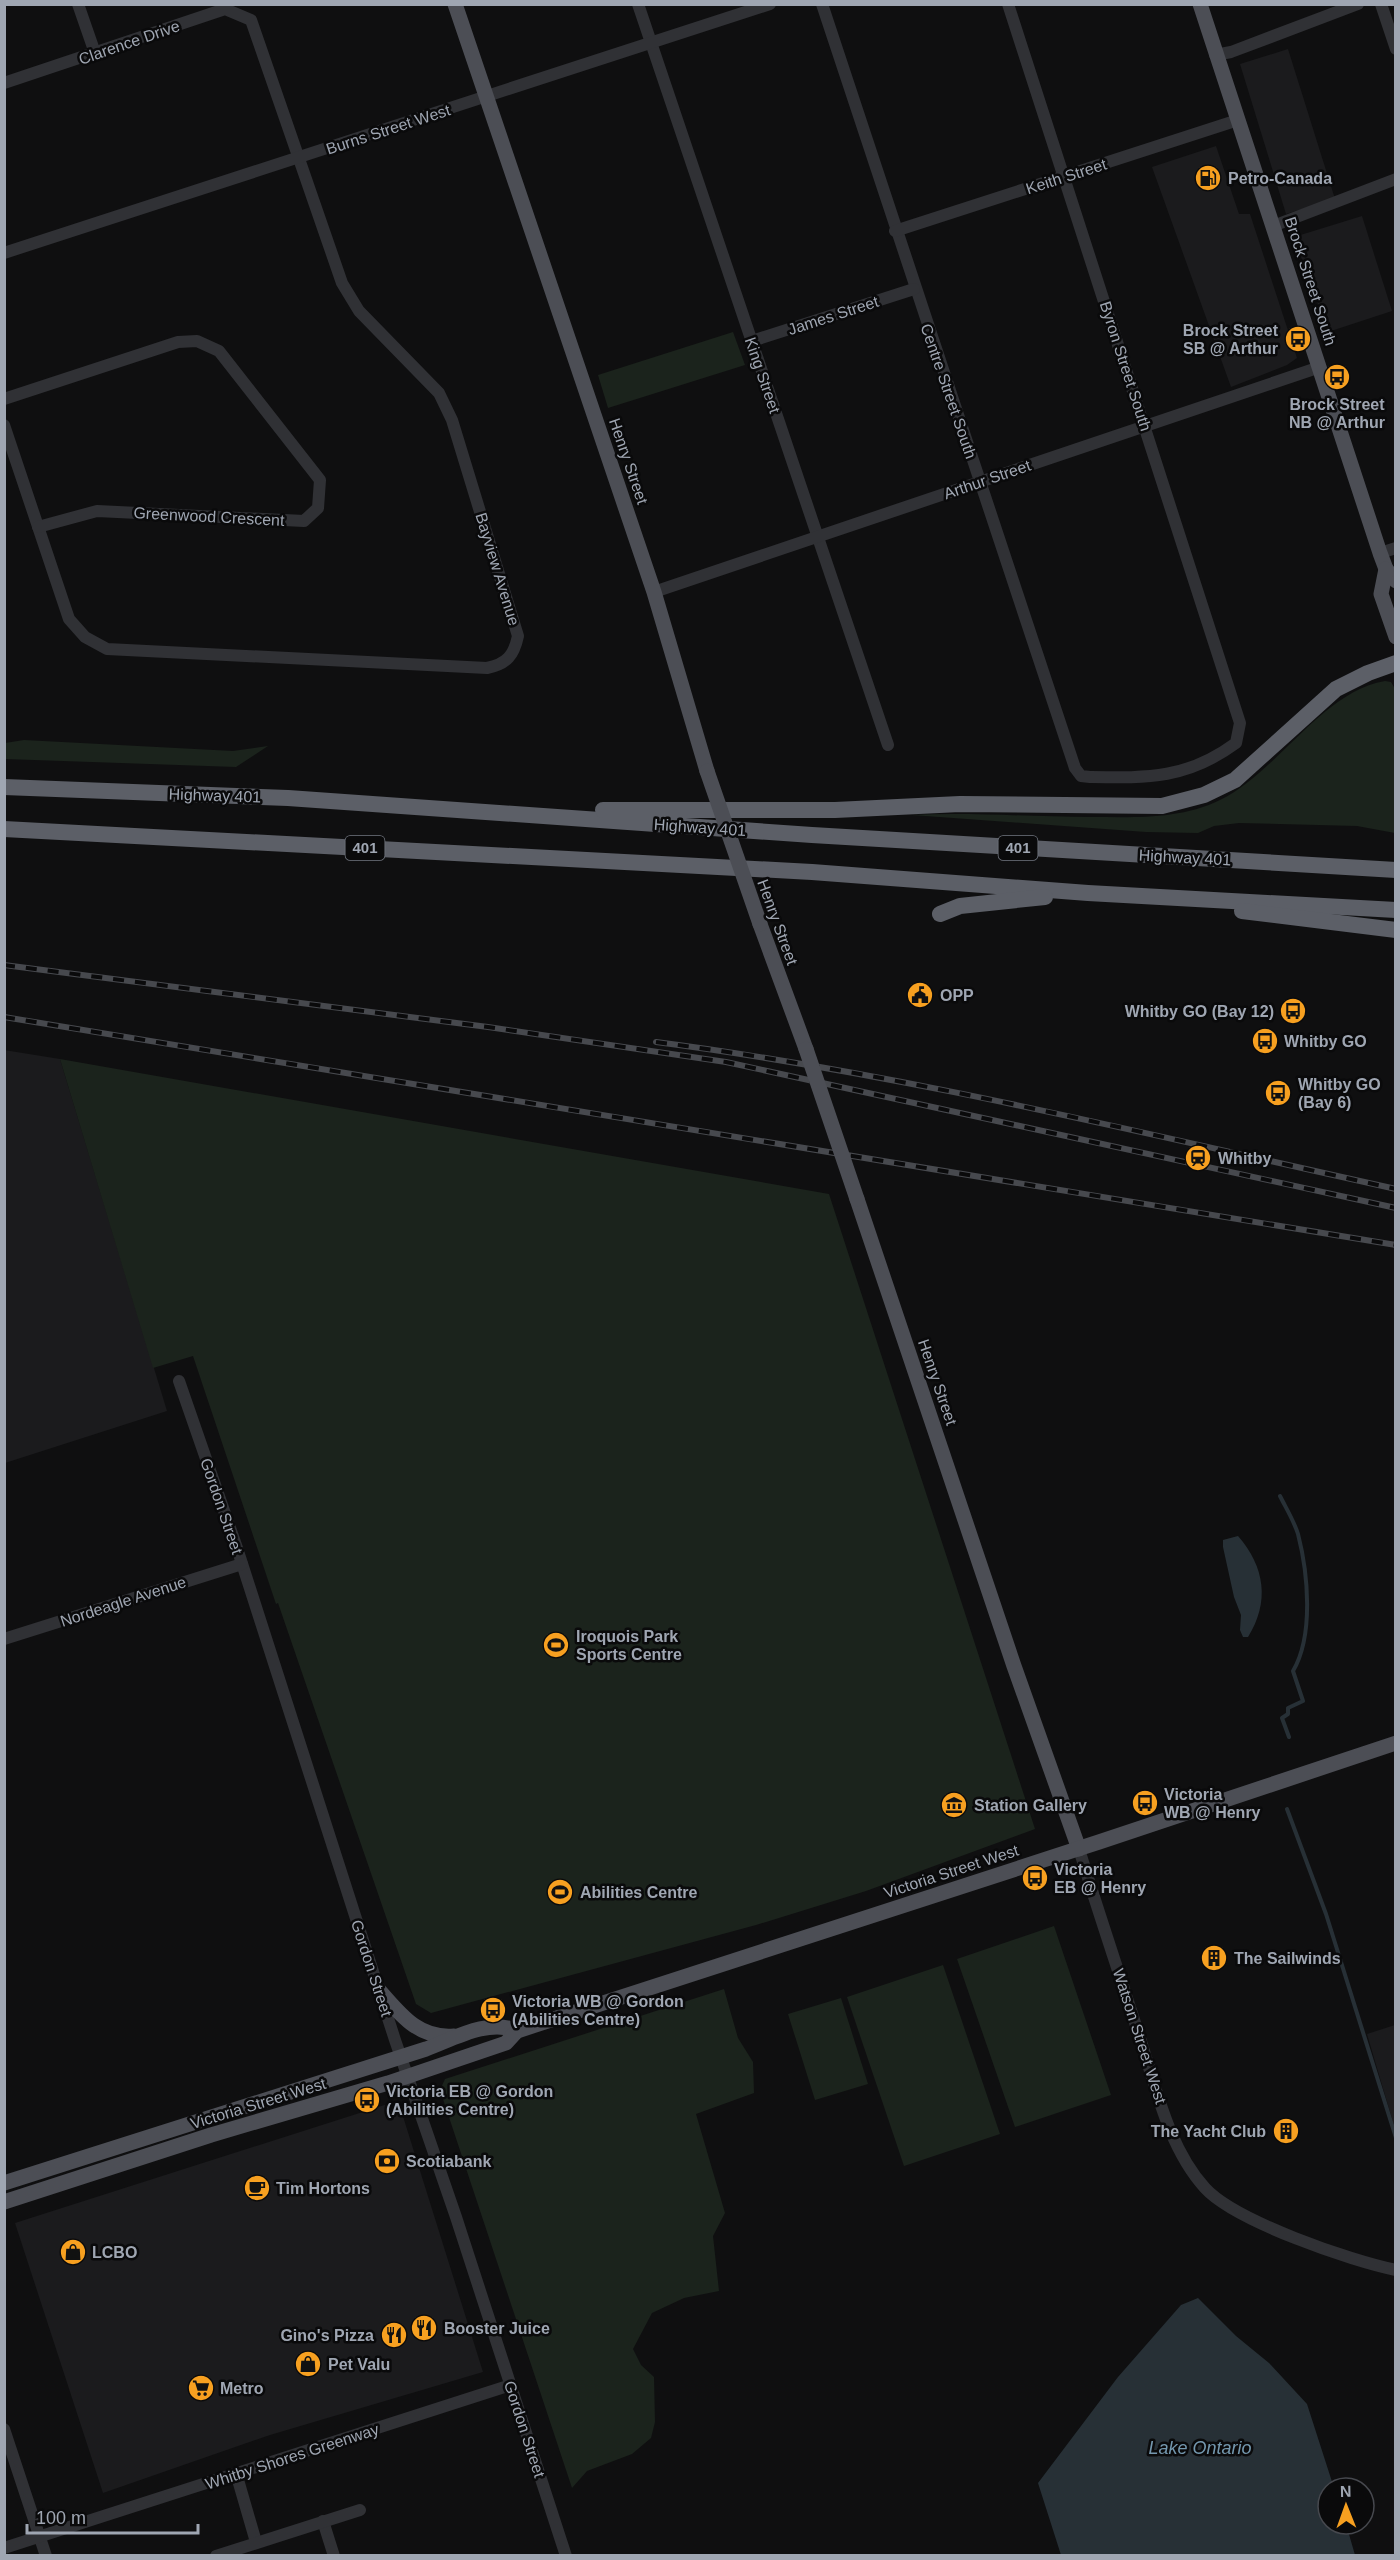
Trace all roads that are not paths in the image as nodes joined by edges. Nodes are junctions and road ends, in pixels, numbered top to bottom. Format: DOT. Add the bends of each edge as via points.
graph roads {
  1 [pos="78,4"];
  2 [pos="455,4"];
  3 [pos="638,4"];
  4 [pos="770,4"];
  5 [pos="822,4"];
  6 [pos="1008,4"];
  7 [pos="1200,4"];
  8 [pos="1358,4"];
  9 [pos="1381,4"];
  10 [pos="651,44"];
  11 [pos="1395,49"];
  12 [pos="95,53"];
  13 [pos="1215,54"];
  14 [pos="4,83"];
  15 [pos="488,98"];
  16 [pos="1238,120"];
  17 [pos="297,158"];
  18 [pos="1064,176"];
  19 [pos="1395,179"];
  20 [pos="1274,226"];
  21 [pos="895,231"];
  22 [pos="4,252"];
  23 [pos="914,290"];
  24 [pos="752,341"];
  25 [pos="1320,368"];
  26 [pos="4,399"];
  27 [pos="4,425"];
  28 [pos="1146,426"];
  29 [pos="979,482"];
  30 [pos="38,527"];
  31 [pos="818,537"];
  32 [pos="1388,550"];
  33 [pos="1391,575"];
  34 [pos="654,592"];
  35 [pos="1395,637"];
  36 [pos="1395,663"];
  37 [pos="888,745"];
  38 [pos="1081,776"];
  39 [pos="4,787"];
  40 [pos="288,798"];
  41 [pos="4,829"];
  42 [pos="1225,860"];
  43 [pos="1395,864"];
  44 [pos="1395,870"];
  45 [pos="1092,893"];
  46 [pos="1395,910"];
  47 [pos="940,914"];
  48 [pos="1395,930"];
  49 [pos="179,1381"];
  50 [pos="242,1564"];
  51 [pos="4,1639"];
  52 [pos="1395,1743"];
  53 [pos="1079,1849"];
  54 [pos="378,1989"];
  55 [pos="517,2031"];
  56 [pos="460,2036"];
  57 [pos="401,2057"];
  58 [pos="407,2076"];
  59 [pos="4,2183"];
  60 [pos="4,2202"];
  61 [pos="1395,2270"];
  62 [pos="511,2385"];
  63 [pos="4,2429"];
  64 [pos="236,2473"];
  65 [pos="360,2510"];
  66 [pos="323,2521"];
  67 [pos="40,2537"];
  68 [pos="256,2542"];
  69 [pos="4,2548"];
  70 [pos="46,2556"];
  71 [pos="216,2556"];
  72 [pos="334,2556"];
  73 [pos="566,2556"];
  1 -- 12 [label="street"];
  2 -- 15 [label="main road, Henry Street"];
  3 -- 10 [label="street, King Street"];
  4 -- 10 [label="street, Burns Street West"];
  5 -- 21 [label="street, Centre Street South"];
  6 -- 18 [label="street, Byron Street South"];
  7 -- 13 [label="main road, Brock Street South"];
  8 -- 13 [label="street" via="1231,52"];
  9 -- 11 [label="street"];
  10 -- 15 [label="street, Burns Street West"];
  10 -- 24 [label="street, King Street"];
  12 -- 14 [label="street, Clarence Drive"];
  12 -- 17 [label="street, Clarence Drive" via="225,9 251,20"];
  13 -- 16 [label="main road, Brock Street South"];
  15 -- 17 [label="street, Burns Street West"];
  15 -- 34 [label="main road, Henry Street"];
  16 -- 18 [label="street, Keith Street"];
  16 -- 20 [label="main road, Brock Street South"];
  17 -- 22 [label="street, Burns Street West"];
  17 -- 30 [label="street, Bayview Avenue" via="342,284 359,311 439,393 452,420 518,636 515,651 499,666 487,668 107,649 85,637 69,619"];
  18 -- 21 [label="street, Keith Street"];
  18 -- 28 [label="street, Byron Street South"];
  19 -- 20 [label="street"];
  20 -- 25 [label="main road, Brock Street South"];
  21 -- 23 [label="street, Centre Street South"];
  23 -- 24 [label="street, James Street"];
  23 -- 29 [label="street, Centre Street South"];
  24 -- 31 [label="street, King Street"];
  25 -- 28 [label="street, Arthur Street"];
  25 -- 32 [label="main road, Brock Street South"];
  26 -- 30 [label="street, Greenwood Crescent" via="177,342 197,340 219,351 320,480 318,508 304,521 97,511"];
  27 -- 30 [label="street, Bayview Avenue"];
  28 -- 29 [label="street, Arthur Street"];
  28 -- 38 [label="street, Byron Street South" via="1241,729 1236,743 1203,765 1184,771 1146,778"];
  29 -- 31 [label="street, Arthur Street"];
  29 -- 38 [label="street, Centre Street South" via="1075,768"];
  31 -- 34 [label="street, Arthur Street"];
  31 -- 37 [label="street, King Street"];
  32 -- 33 [label="main road, Brock Street South"];
  33 -- 35 [label="main road, Brock Street South" via="1381,594"];
  34 -- 53 [label="main road, Henry Street, bridge" via="707,771"];
  36 -- 40 [label="highway" via="1336,689 1235,780 1204,795 1162,806 960,804 836,810 586,810"];
  39 -- 40 [label="highway, Highway 401 / 401"];
  40 -- 42 [label="highway, Highway 401 / 401"];
  41 -- 45 [label="highway, 401" via="812,872"];
  42 -- 43 [label="highway"];
  42 -- 44 [label="highway, Highway 401 / 401"];
  45 -- 46 [label="highway, 401"];
  45 -- 47 [label="highway" via="960,906"];
  45 -- 48 [label="highway"];
  49 -- 50 [label="street, Gordon Street"];
  50 -- 51 [label="street, Nordeagle Avenue"];
  50 -- 54 [label="street, Gordon Street"];
  52 -- 53 [label="main road, Victoria Street West"];
  53 -- 55 [label="main road, Victoria Street West"];
  53 -- 61 [label="street, Watson Street West" via="1184,2161 1206,2189 1237,2212 1324,2248"];
  54 -- 56 [label="main road" via="407,2024 441,2037"];
  54 -- 57 [label="street, Gordon Street"];
  55 -- 56 [label="main road, Victoria Street West" via="501,2025"];
  55 -- 58 [label="main road, Victoria Street West" via="506,2043"];
  56 -- 57 [label="main road, Victoria Street West"];
  57 -- 58 [label="street, Gordon Street"];
  57 -- 59 [label="main road, Victoria Street West"];
  58 -- 60 [label="main road, Victoria Street West"];
  58 -- 62 [label="street, Gordon Street"];
  62 -- 64 [label="street, Whitby Shores Greenway"];
  62 -- 73 [label="street, Gordon Street"];
  63 -- 67 [label="street"];
  64 -- 67 [label="street, Whitby Shores Greenway"];
  64 -- 68 [label="street"];
  65 -- 66 [label="street"];
  66 -- 68 [label="street"];
  66 -- 72 [label="street"];
  67 -- 69 [label="street, Whitby Shores Greenway"];
  67 -- 70 [label="street"];
  68 -- 71 [label="street"];
}
